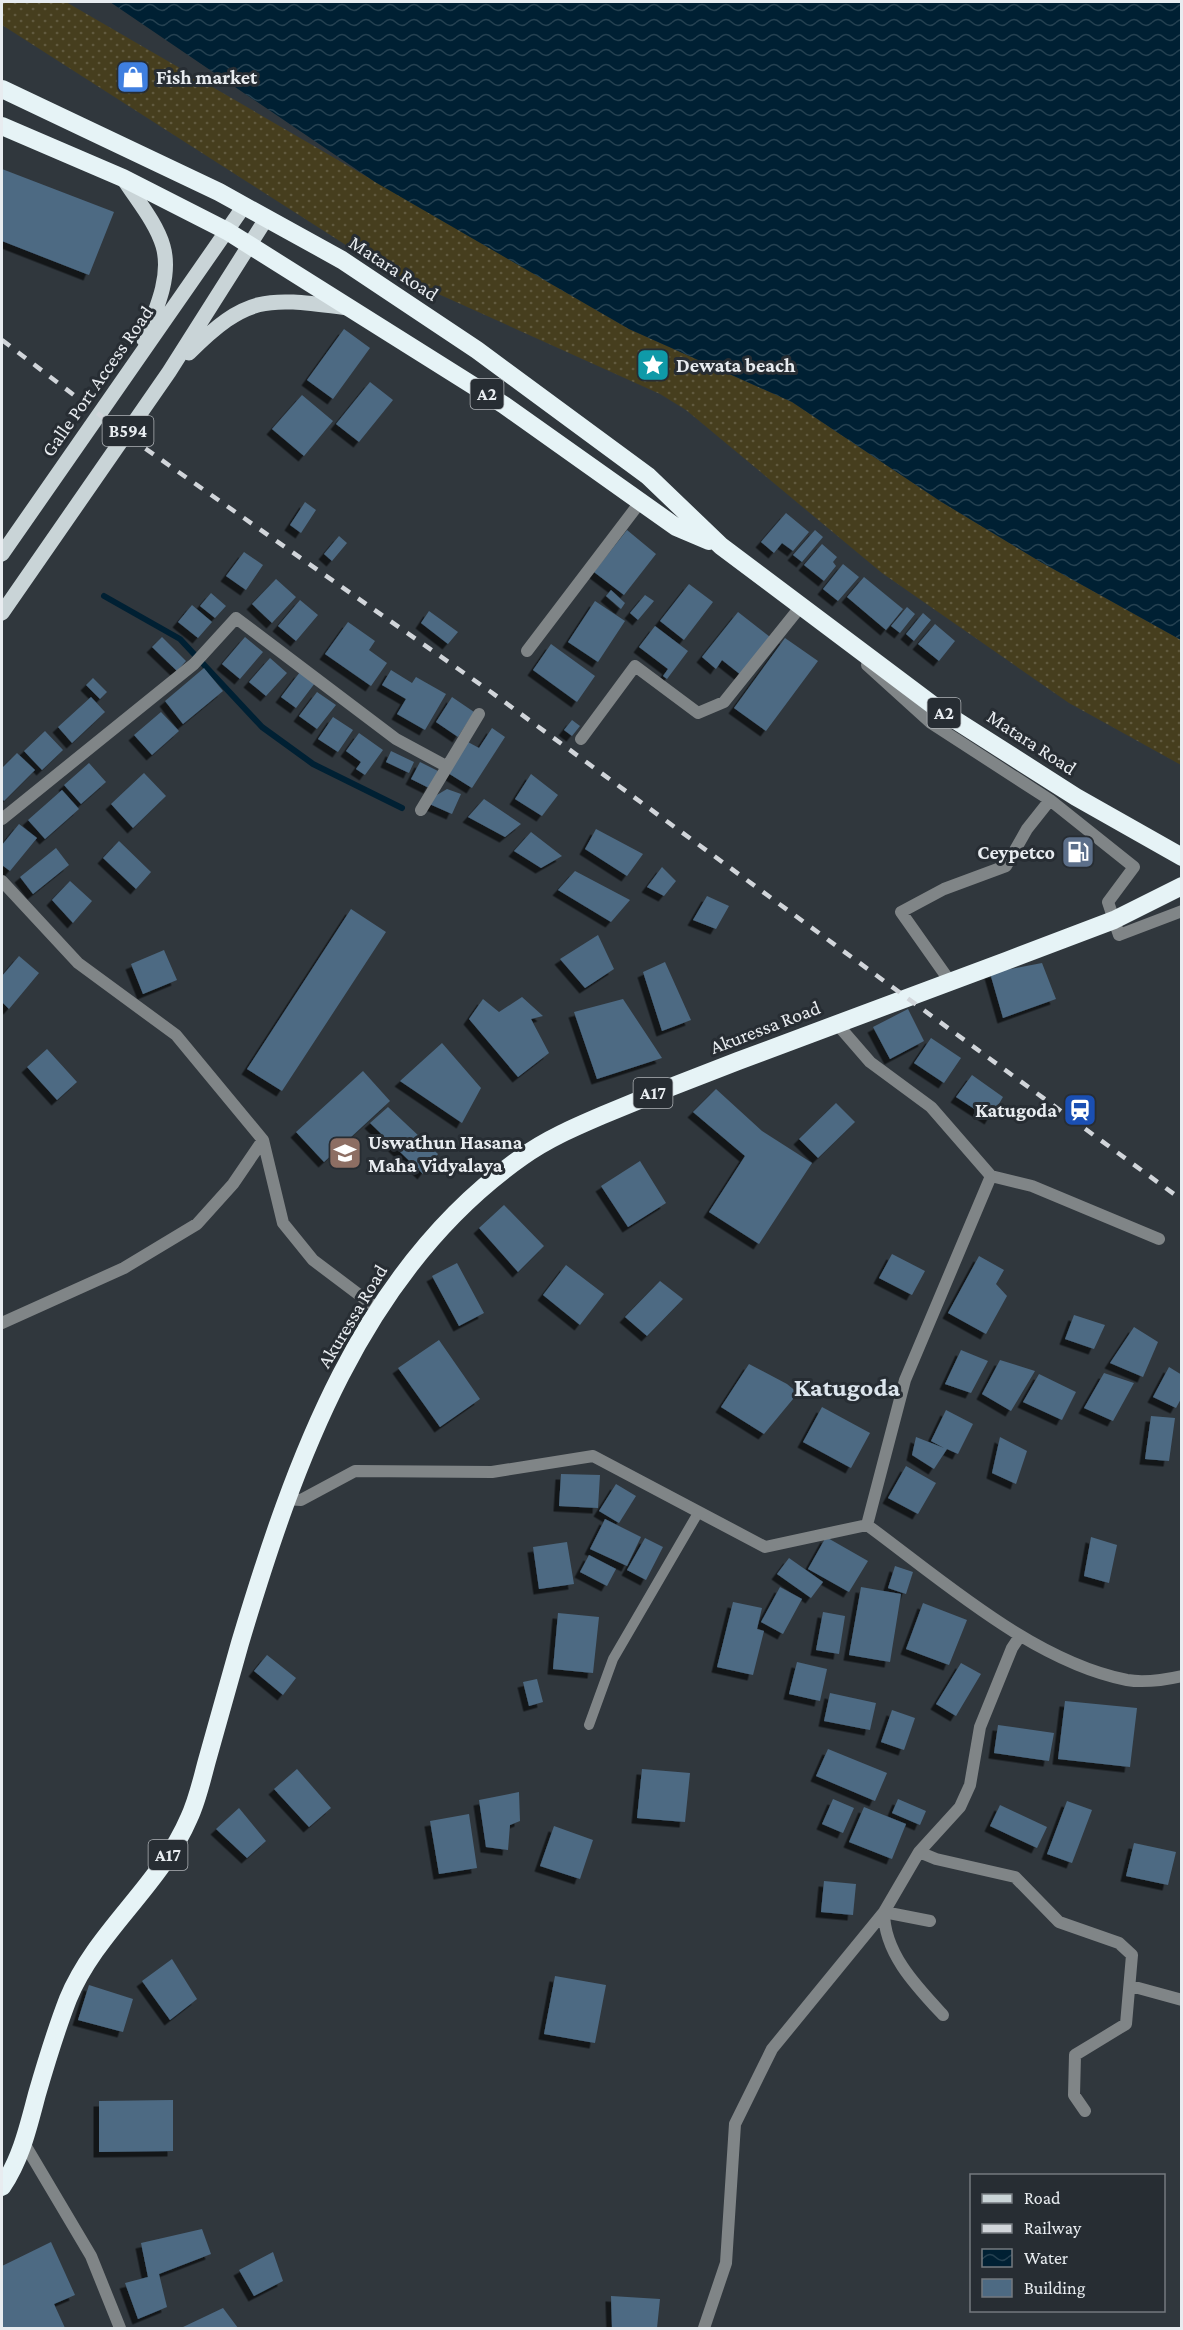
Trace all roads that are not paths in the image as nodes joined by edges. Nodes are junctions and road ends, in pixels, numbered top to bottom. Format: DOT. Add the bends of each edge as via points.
graph roads {
  1 [pos="2,89"];
  2 [pos="2,126"];
  3 [pos="123,178"];
  4 [pos="244,206"];
  5 [pos="266,219"];
  6 [pos="227,231"];
  7 [pos="249,245"];
  8 [pos="354,309"];
  9 [pos="134,365"];
  10 [pos="169,372"];
  11 [pos="641,501"];
  12 [pos="721,546"];
  13 [pos="2,554"];
  14 [pos="801,606"];
  15 [pos="2,613"];
  16 [pos="527,651"];
  17 [pos="478,714"];
  18 [pos="581,739"];
  19 [pos="446,766"];
  20 [pos="1050,801"];
  21 [pos="421,810"];
  22 [pos="2,819"];
  23 [pos="1182,857"];
  24 [pos="2,881"];
  25 [pos="1182,886"];
  26 [pos="1182,911"];
  27 [pos="1114,920"];
  28 [pos="949,980"];
  29 [pos="837,1024"];
  30 [pos="264,1140"];
  31 [pos="991,1176"];
  32 [pos="1159,1239"];
  33 [pos="378,1309"];
  34 [pos="2,1323"];
  35 [pos="286,1499"];
  36 [pos="698,1513"];
  37 [pos="867,1525"];
  38 [pos="1020,1636"];
  39 [pos="1182,1676"];
  40 [pos="589,1725"];
  41 [pos="919,1852"];
  42 [pos="884,1912"];
  43 [pos="930,1921"];
  44 [pos="1131,1986"];
  45 [pos="1182,2000"];
  46 [pos="943,2015"];
  47 [pos="1085,2111"];
  48 [pos="24,2143"];
  49 [pos="2,2187"];
  50 [pos="120,2328"];
  51 [pos="704,2328"];
  1 -- 4 [label="highway, Matara Road / A2"];
  2 -- 3 [label="highway, Matara Road / A2"];
  3 -- 6 [label="highway, Matara Road / A2"];
  3 -- 9 [label="main road" via="159,237 165,258 160,299"];
  4 -- 5 [label="highway, Matara Road / A2"];
  4 -- 6 [label="main road, Galle Port Access Road"];
  5 -- 7 [label="main road"];
  5 -- 12 [label="highway, Matara Road / A2" via="342,260 477,350 648,476"];
  6 -- 7 [label="highway, Matara Road / A2"];
  6 -- 9 [label="main road, Galle Port Access Road / B594"];
  7 -- 8 [label="highway, Matara Road / A2"];
  7 -- 10 [label="main road, B594"];
  8 -- 10 [label="main road" via="266,302 248,306 215,327"];
  8 -- 11 [label="highway, Matara Road / A2" via="504,405"];
  9 -- 13 [label="main road, Galle Port Access Road / B594"];
  10 -- 15 [label="main road, B594"];
  11 -- 12 [label="highway, Matara Road / A2" via="676,527"];
  11 -- 16 [label="street"];
  12 -- 14 [label="highway, Matara Road / A2"];
  14 -- 18 [label="street" via="724,702 698,713 635,666"];
  14 -- 20 [label="street" via="931,723"];
  14 -- 23 [label="highway, Matara Road / A2" via="938,709 1076,797"];
  17 -- 19 [label="street"];
  19 -- 21 [label="street"];
  19 -- 22 [label="street" via="396,739 236,618 194,664"];
  20 -- 27 [label="street" via="1134,867 1108,902"];
  20 -- 28 [label="street" via="1027,829 1006,866 944,889 902,912"];
  24 -- 30 [label="street" via="78,963 176,1035"];
  25 -- 27 [label="highway, Akuressa Road / A17"];
  26 -- 27 [label="street" via="1119,935"];
  27 -- 28 [label="highway, Akuressa Road / A17"];
  28 -- 29 [label="highway, Akuressa Road / A17"];
  29 -- 31 [label="street" via="870,1062 931,1107"];
  29 -- 33 [label="highway, Akuressa Road / A17" via="660,1090 544,1143 488,1184 431,1239"];
  30 -- 33 [label="street" via="283,1223 313,1260"];
  30 -- 34 [label="street" via="233,1184 197,1224 124,1268"];
  31 -- 32 [label="street" via="1032,1186"];
  31 -- 37 [label="street" via="905,1380"];
  33 -- 35 [label="highway, Akuressa Road / A17" via="322,1411"];
  35 -- 36 [label="street" via="301,1500 355,1471 492,1472 593,1456"];
  35 -- 48 [label="highway, Akuressa Road / A17" via="240,1642 192,1814 157,1873 99,1944 72,1990 47,2059"];
  36 -- 37 [label="street" via="765,1547"];
  36 -- 40 [label="lane" via="613,1659"];
  37 -- 38 [label="street"];
  38 -- 39 [label="street" via="1060,1658 1128,1680 1161,1681"];
  38 -- 41 [label="street" via="980,1727 970,1785 960,1807"];
  41 -- 42 [label="street"];
  41 -- 44 [label="street" via="1015,1877 1059,1922 1119,1943 1132,1955"];
  42 -- 43 [label="street"];
  42 -- 46 [label="street" via="884,1933 910,1979"];
  42 -- 51 [label="street" via="772,2049 735,2124 726,2263"];
  44 -- 45 [label="street"];
  44 -- 47 [label="street" via="1126,2024 1075,2055 1074,2095"];
  48 -- 49 [label="highway, Akuressa Road / A17"];
  48 -- 50 [label="street" via="91,2256"];
}
